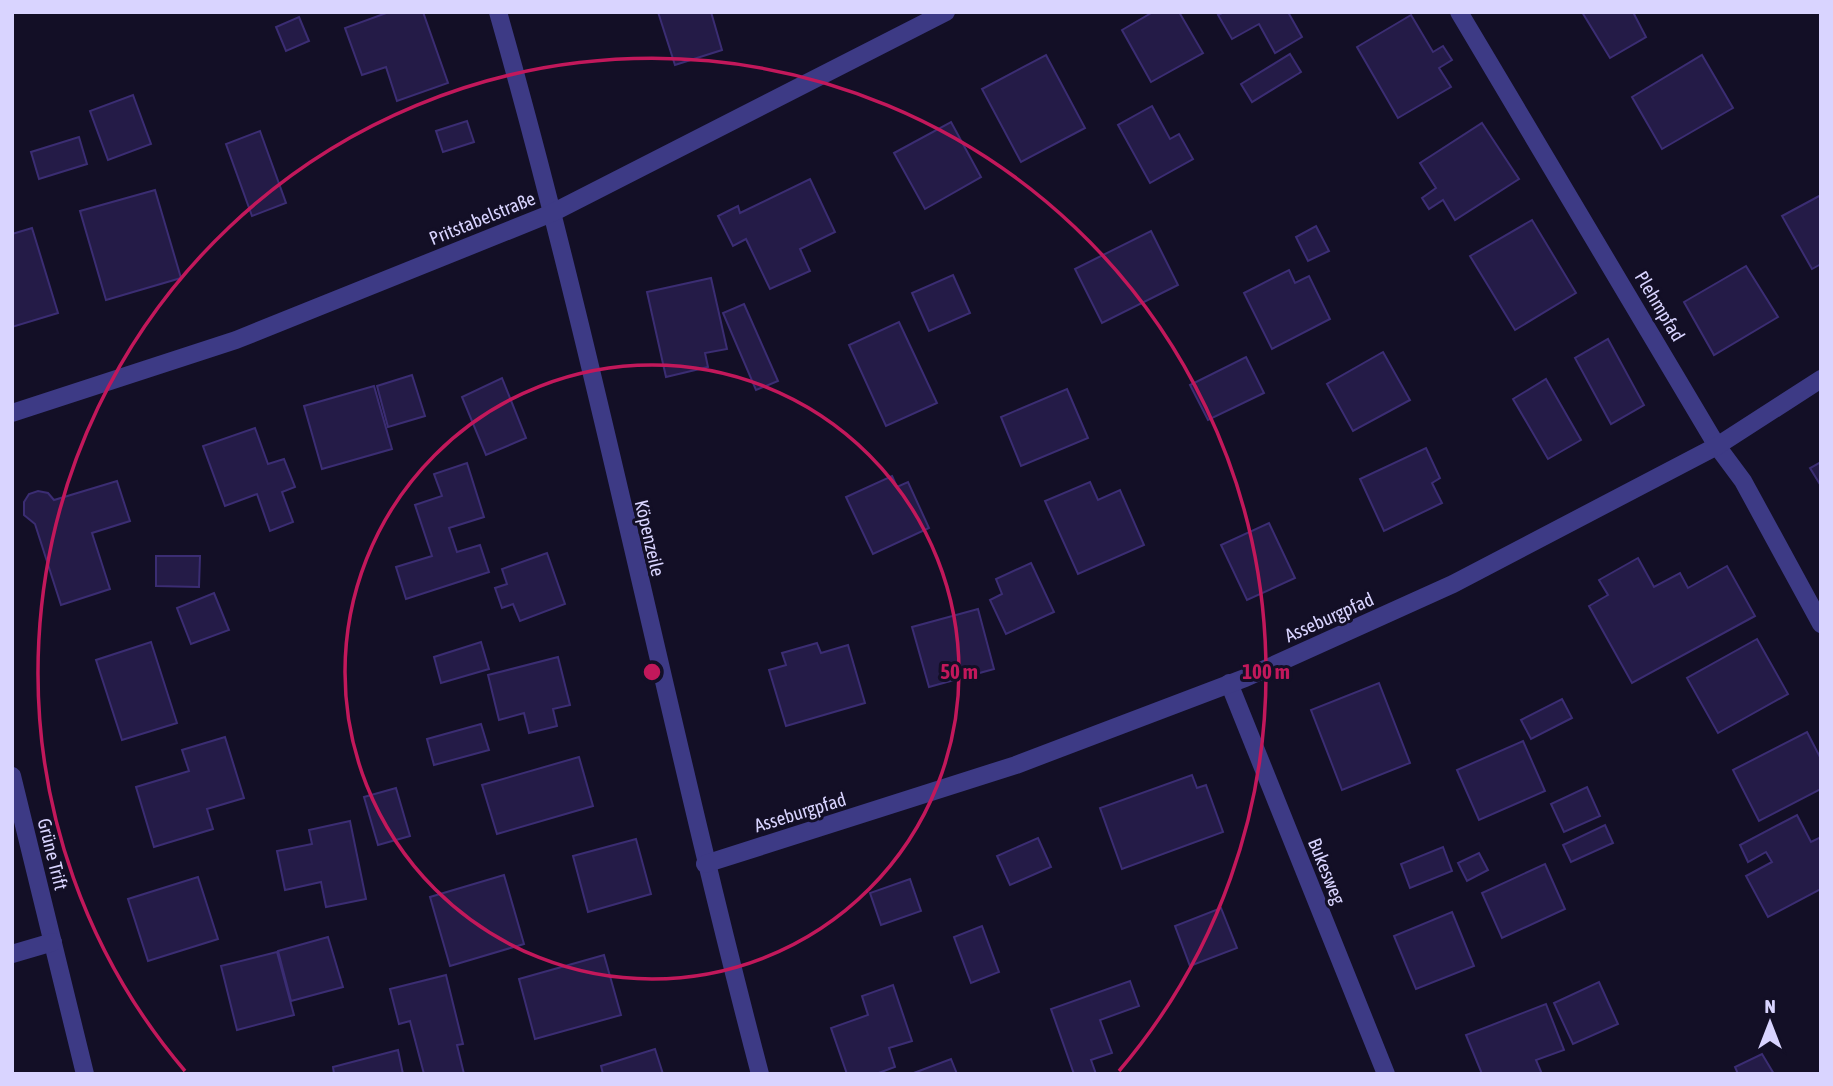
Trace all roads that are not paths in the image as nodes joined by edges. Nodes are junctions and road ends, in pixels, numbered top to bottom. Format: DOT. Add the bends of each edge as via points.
graph roads {
  1 [pos="498,12"];
  2 [pos="946,12"];
  3 [pos="1459,12"];
  4 [pos="552,213"];
  5 [pos="1821,379"];
  6 [pos="12,413"];
  7 [pos="1717,446"];
  8 [pos="1821,624"];
  9 [pos="1229,683"];
  10 [pos="12,776"];
  11 [pos="705,864"];
  12 [pos="53,942"];
  13 [pos="12,954"];
  14 [pos="85,1074"];
  15 [pos="760,1074"];
  16 [pos="1386,1074"];
  1 -- 4 [label="street, Köpenzeile"];
  2 -- 4 [label="street, Pritstabelstraße"];
  3 -- 7 [label="street, Plehmpfad"];
  4 -- 6 [label="street, Pritstabelstraße" via="236,340"];
  4 -- 11 [label="street, Köpenzeile"];
  5 -- 7 [label="street, Asseburgpfad"];
  7 -- 8 [label="street, Plehmpfad" via="1743,481"];
  7 -- 9 [label="street, Asseburgpfad" via="1453,584"];
  9 -- 11 [label="street, Asseburgpfad" via="1016,765"];
  9 -- 16 [label="street, Bukesweg"];
  10 -- 12 [label="street, Grüne Trift"];
  11 -- 15 [label="street, Köpenzeile"];
  12 -- 13 [label="street"];
  12 -- 14 [label="street, Grüne Trift"];
}
